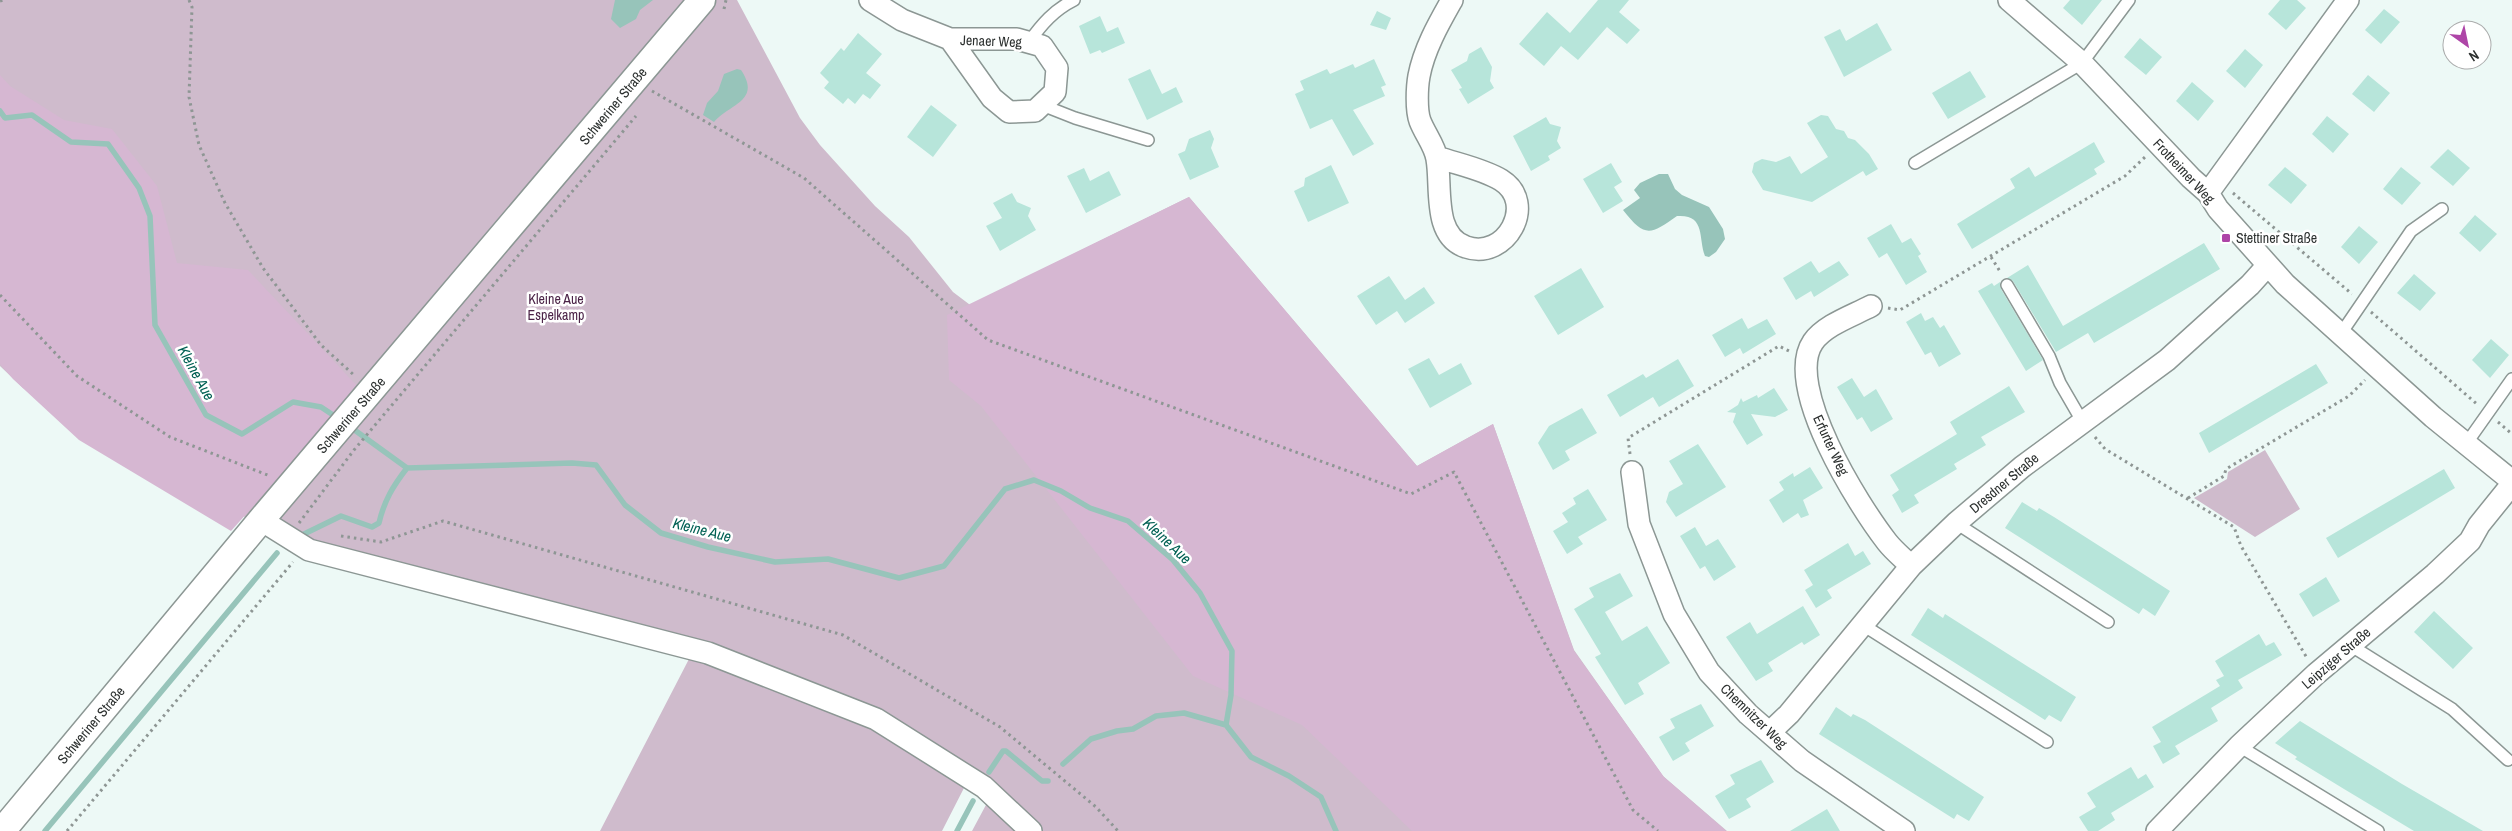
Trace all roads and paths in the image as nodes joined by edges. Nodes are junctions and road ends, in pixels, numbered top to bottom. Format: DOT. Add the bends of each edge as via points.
graph roads {
  1 [pos="189,0"];
  2 [pos="726,0"];
  3 [pos="870,0"];
  4 [pos="1074,0"];
  5 [pos="1452,0"];
  6 [pos="2009,0"];
  7 [pos="2128,0"];
  8 [pos="2348,0"];
  9 [pos="711,8"];
  10 [pos="950,39"];
  11 [pos="1029,42"];
  12 [pos="2082,63"];
  13 [pos="661,86"];
  14 [pos="646,91"];
  15 [pos="1042,105"];
  16 [pos="637,114"];
  17 [pos="1148,140"];
  18 [pos="2159,144"];
  19 [pos="1437,157"];
  20 [pos="1915,163"];
  21 [pos="2208,193"];
  22 [pos="2442,209"];
  23 [pos="2268,265"];
  24 [pos="2007,285"];
  25 [pos="0,295"];
  26 [pos="1870,306"];
  27 [pos="2340,334"];
  28 [pos="1808,360"];
  29 [pos="2378,368"];
  30 [pos="2512,379"];
  31 [pos="372,391"];
  32 [pos="364,420"];
  33 [pos="2082,421"];
  34 [pos="344,442"];
  35 [pos="2466,444"];
  36 [pos="1632,472"];
  37 [pos="2512,483"];
  38 [pos="292,484"];
  39 [pos="2188,498"];
  40 [pos="261,520"];
  41 [pos="1956,523"];
  42 [pos="302,546"];
  43 [pos="1911,566"];
  44 [pos="2108,622"];
  45 [pos="1862,625"];
  46 [pos="2350,645"];
  47 [pos="2316,674"];
  48 [pos="1770,732"];
  49 [pos="2047,742"];
  50 [pos="2239,746"];
  51 [pos="2508,760"];
  52 [pos="2,831"];
  53 [pos="67,831"];
  54 [pos="1031,831"];
  55 [pos="1118,831"];
  56 [pos="1658,831"];
  57 [pos="1904,831"];
  58 [pos="2157,831"];
  59 [pos="2378,831"];
  1 -- 31 [label="path" via="192,7 189,96 199,145 225,203 263,268 321,345"];
  2 -- 9 [label="path"];
  3 -- 10 [label="street, Jenaer Weg" via="902,20"];
  4 -- 11 [label="lane" via="1056,10"];
  5 -- 19 [label="street" via="1436,27 1419,76 1419,119"];
  6 -- 12 [label="street, Frotheimer Weg"];
  7 -- 12 [label="lane"];
  8 -- 21 [label="street"];
  9 -- 14 [label="street, Schweriner Straße"];
  10 -- 11 [label="street, Jenaer Weg" via="1018,39"];
  10 -- 15 [label="street, Jenaer Weg" via="992,98 1009,112 1035,112"];
  11 -- 15 [label="street, Jenaer Weg" via="1042,46 1057,68 1055,92"];
  12 -- 18 [label="street, Frotheimer Weg"];
  12 -- 20 [label="lane"];
  13 -- 14 [label="path"];
  14 -- 31 [label="street, Schweriner Straße"];
  14 -- 56 [label="path" via="804,178 988,340 1411,494 1454,472 1633,810"];
  15 -- 17 [label="lane"];
  16 -- 32 [label="path"];
  18 -- 21 [label="street, Frotheimer Weg"];
  18 -- 26 [label="path" via="2125,176 1900,310"];
  19 -- 19 [label="street" via="1442,217 1451,237 1465,247 1485,249 1502,242 1515,225 1518,208 1514,194 1502,180"];
  21 -- 23 [label="street, Frotheimer Weg" via="2218,209"];
  22 -- 27 [label="lane" via="2411,231"];
  23 -- 27 [label="street, Frotheimer Weg"];
  23 -- 33 [label="street, Dresdner Straße" via="2167,360"];
  24 -- 33 [label="lane"];
  25 -- 38 [label="path" via="77,376 170,437"];
  26 -- 28 [label="street, Erfurter Weg" via="1822,332 1812,344"];
  27 -- 29 [label="street, Frotheimer Weg"];
  28 -- 36 [label="path" via="1779,346 1628,438"];
  28 -- 43 [label="street, Erfurter Weg" via="1806,383 1820,429 1861,504 1887,543"];
  29 -- 35 [label="street, Frotheimer Weg"];
  29 -- 39 [label="path" via="2349,396 2226,469 2224,476"];
  30 -- 35 [label="lane"];
  31 -- 32 [label="street, Schweriner Straße"];
  32 -- 34 [label="street, Schweriner Straße"];
  32 -- 34 [label="path"];
  33 -- 39 [label="path" via="2104,449"];
  33 -- 41 [label="street, Dresdner Straße"];
  34 -- 38 [label="street, Schweriner Straße"];
  34 -- 42 [label="path" via="294,529"];
  35 -- 37 [label="street, Frotheimer Weg"];
  36 -- 48 [label="street, Chemnitzer Weg" via="1639,524 1674,614 1710,672 1748,714"];
  37 -- 46 [label="street, Leipziger Straße" via="2470,540"];
  38 -- 40 [label="street, Schweriner Straße"];
  39 -- 47 [label="path" via="2234,527 2241,546"];
  40 -- 42 [label="street"];
  40 -- 52 [label="street, Schweriner Straße"];
  41 -- 43 [label="street, Dresdner Straße"];
  41 -- 44 [label="lane"];
  42 -- 53 [label="path" via="290,566"];
  42 -- 54 [label="street" via="708,653 876,719 984,787"];
  42 -- 55 [label="path" via="333,535 381,542 443,521 843,635 1000,727 1096,807"];
  43 -- 45 [label="street, Dresdner Straße"];
  45 -- 48 [label="street, Dresdner Straße" via="1789,714"];
  45 -- 49 [label="lane"];
  46 -- 47 [label="street, Leipziger Straße"];
  46 -- 51 [label="lane" via="2452,709"];
  47 -- 50 [label="street, Leipziger Straße"];
  48 -- 57 [label="street, Chemnitzer Weg" via="1802,761"];
  50 -- 58 [label="street, Leipziger Straße"];
  50 -- 59 [label="lane"];
}
